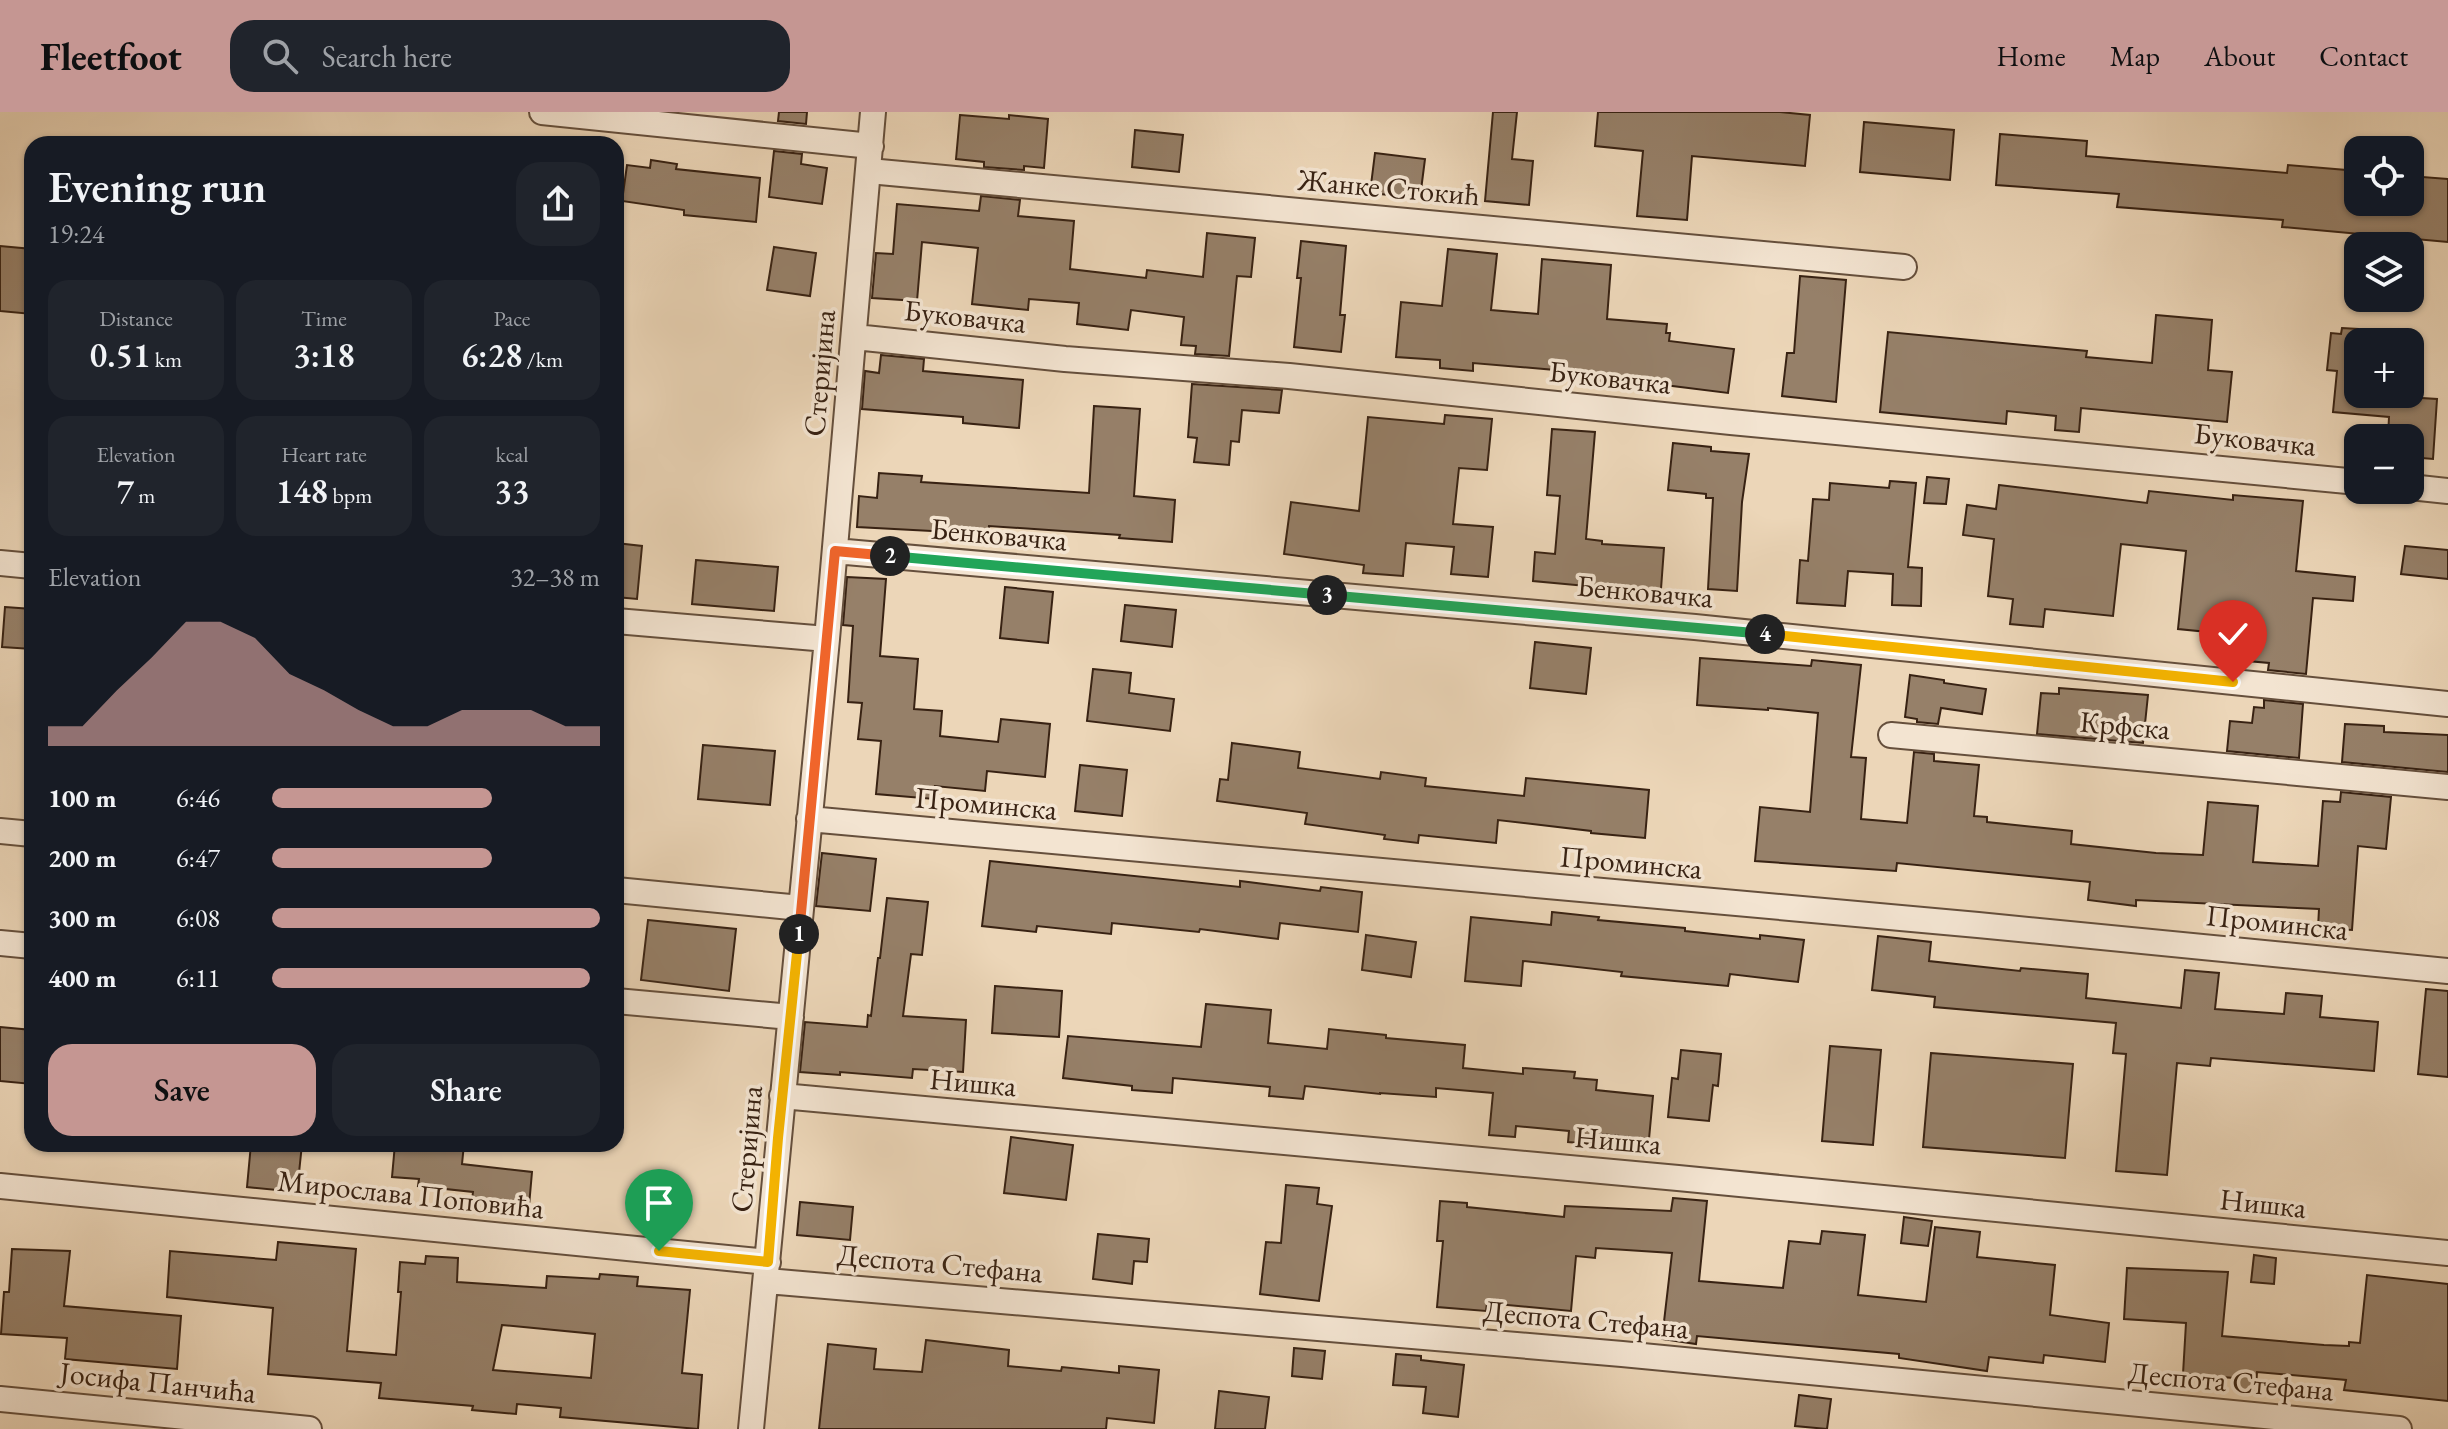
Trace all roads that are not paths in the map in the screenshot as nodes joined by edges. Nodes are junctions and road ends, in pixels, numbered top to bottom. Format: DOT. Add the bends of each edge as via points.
graph roads {
  1 [pos="542,112"];
  2 [pos="873,112"];
  3 [pos="871,146"];
  4 [pos="869,171"];
  5 [pos="1904,267"];
  6 [pos="855,337"];
  7 [pos="2344,481"];
  8 [pos="2424,488"];
  9 [pos="2448,491"];
  10 [pos="835,551"];
  11 [pos="0,563"];
  12 [pos="24,565"];
  13 [pos="624,622"];
  14 [pos="827,639"];
  15 [pos="2448,704"];
  16 [pos="1891,735"];
  17 [pos="2448,787"];
  18 [pos="809,819"];
  19 [pos="0,831"];
  20 [pos="24,833"];
  21 [pos="624,891"];
  22 [pos="801,908"];
  23 [pos="0,943"];
  24 [pos="24,945"];
  25 [pos="2448,971"];
  26 [pos="624,1002"];
  27 [pos="791,1017"];
  28 [pos="782,1096"];
  29 [pos="0,1186"];
  30 [pos="2448,1253"];
  31 [pos="768,1271"];
  32 [pos="0,1399"];
  33 [pos="309,1429"];
  34 [pos="751,1429"];
  35 [pos="2399,1429"];
  1 -- 3 [label="street"];
  2 -- 3 [label="street, Стеријина"];
  3 -- 4 [label="street, Стеријина"];
  4 -- 5 [label="street, Жанке Стокић"];
  4 -- 6 [label="street, Стеријина"];
  6 -- 7 [label="street, Буковачка"];
  6 -- 10 [label="street, Стеријина"];
  8 -- 9 [label="street"];
  10 -- 14 [label="street, Стеријина"];
  10 -- 15 [label="street, Бенковачка" via="1695,627"];
  11 -- 12 [label="street"];
  13 -- 14 [label="street"];
  14 -- 18 [label="street, Стеријина"];
  16 -- 17 [label="street, Крфска"];
  18 -- 22 [label="street, Стеријина"];
  18 -- 25 [label="street, Проминска"];
  19 -- 20 [label="street"];
  21 -- 22 [label="street"];
  22 -- 27 [label="street, Стеријина"];
  23 -- 24 [label="street"];
  26 -- 27 [label="street"];
  27 -- 28 [label="street, Стеријина"];
  28 -- 30 [label="street, Нишка"];
  28 -- 31 [label="street, Стеријина"];
  29 -- 31 [label="street, Мирослава Поповића"];
  31 -- 34 [label="street, Стеријина"];
  31 -- 35 [label="street, Деспота Стефана"];
  32 -- 33 [label="street, Јосифа Панчића"];
}
